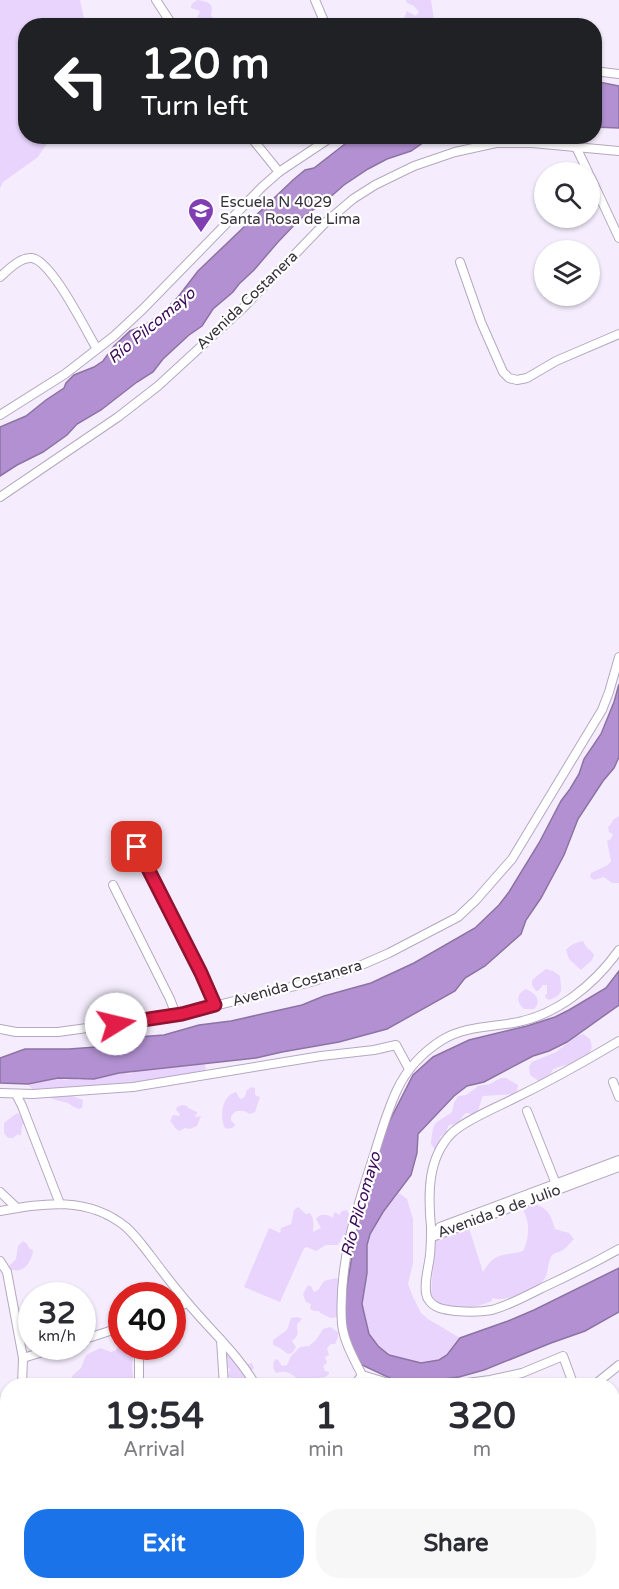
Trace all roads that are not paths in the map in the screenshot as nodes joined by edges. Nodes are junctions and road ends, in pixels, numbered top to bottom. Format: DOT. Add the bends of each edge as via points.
graph roads {
  1 [pos="156,0"];
  2 [pos="315,0"];
  3 [pos="168,18"];
  4 [pos="323,18"];
  5 [pos="602,72"];
  6 [pos="619,74"];
  7 [pos="256,144"];
  8 [pos="321,144"];
  9 [pos="491,144"];
  10 [pos="543,144"];
  11 [pos="576,147"];
  12 [pos="619,151"];
  13 [pos="583,162"];
  14 [pos="279,172"];
  15 [pos="600,197"];
  16 [pos="619,238"];
  17 [pos="460,262"];
  18 [pos="0,277"];
  19 [pos="619,334"];
  20 [pos="97,349"];
  21 [pos="0,415"];
  22 [pos="0,497"];
  23 [pos="619,657"];
  24 [pos="137,847"];
  25 [pos="113,885"];
  26 [pos="619,950"];
  27 [pos="215,1005"];
  28 [pos="176,1015"];
  29 [pos="0,1029"];
  30 [pos="619,1041"];
  31 [pos="410,1069"];
  32 [pos="613,1082"];
  33 [pos="0,1094"];
  34 [pos="16,1094"];
  35 [pos="619,1097"];
  36 [pos="527,1112"];
  37 [pos="619,1160"];
  38 [pos="619,1167"];
  39 [pos="601,1171"];
  40 [pos="556,1184"];
  41 [pos="0,1191"];
  42 [pos="60,1204"];
  43 [pos="17,1208"];
  44 [pos="0,1211"];
  45 [pos="432,1237"];
  46 [pos="619,1249"];
  47 [pos="0,1261"];
  48 [pos="187,1303"];
  49 [pos="18,1333"];
  50 [pos="221,1340"];
  51 [pos="23,1360"];
  52 [pos="139,1360"];
  53 [pos="619,1365"];
  54 [pos="362,1375"];
  55 [pos="22,1378"];
  56 [pos="139,1378"];
  57 [pos="223,1378"];
  58 [pos="252,1378"];
  59 [pos="360,1378"];
  60 [pos="372,1378"];
  61 [pos="498,1378"];
  62 [pos="571,1378"];
  63 [pos="603,1378"];
  1 -- 3 [label="street"];
  2 -- 4 [label="street"];
  5 -- 6 [label="street"];
  7 -- 14 [label="street"];
  8 -- 14 [label="street"];
  9 -- 22 [label="street, Avenida Costanera" via="414,166 353,199 158,386"];
  10 -- 11 [label="street, Avenida Costanera"];
  11 -- 12 [label="street, Avenida Costanera"];
  11 -- 13 [label="street"];
  14 -- 20 [label="street" via="143,309"];
  15 -- 16 [label="street"];
  17 -- 19 [label="street" via="481,322 509,378 527,378"];
  18 -- 20 [label="street" via="27,259 42,262"];
  20 -- 21 [label="street"];
  23 -- 27 [label="street, Avenida Costanera" via="602,710 512,859 464,911 357,967"];
  24 -- 27 [label="street"];
  25 -- 28 [label="street"];
  26 -- 31 [label="street" via="583,989 554,1010 516,1023 460,1032 429,1049"];
  27 -- 28 [label="street, Avenida Costanera"];
  28 -- 29 [label="street, Avenida Costanera" via="58,1032"];
  30 -- 45 [label="street" via="453,1131 431,1174"];
  31 -- 34 [label="street" via="396,1045 133,1087"];
  31 -- 54 [label="street" via="397,1089 386,1120 349,1241 342,1325"];
  32 -- 35 [label="street"];
  33 -- 34 [label="street"];
  34 -- 42 [label="street"];
  36 -- 40 [label="street"];
  37 -- 39 [label="street, Avenida 9 de Julio"];
  38 -- 39 [label="street, Avenida 9 de Julio"];
  39 -- 40 [label="street, Avenida 9 de Julio"];
  39 -- 45 [label="street, Avenida 9 de Julio"];
  40 -- 45 [label="street, Avenida 9 de Julio" via="440,1227"];
  41 -- 43 [label="street"];
  42 -- 43 [label="street"];
  42 -- 48 [label="street" via="96,1209 128,1228"];
  43 -- 44 [label="street"];
  45 -- 46 [label="street" via="427,1298 435,1307 449,1311 490,1310 510,1304"];
  47 -- 49 [label="street" via="6,1272"];
  48 -- 50 [label="street"];
  50 -- 57 [label="street"];
  50 -- 58 [label="street"];
  51 -- 55 [label="street"];
  52 -- 56 [label="street"];
  53 -- 63 [label="street"];
  54 -- 59 [label="street"];
  54 -- 60 [label="street"];
  61 -- 62 [label="street" via="563,1356"];
}
